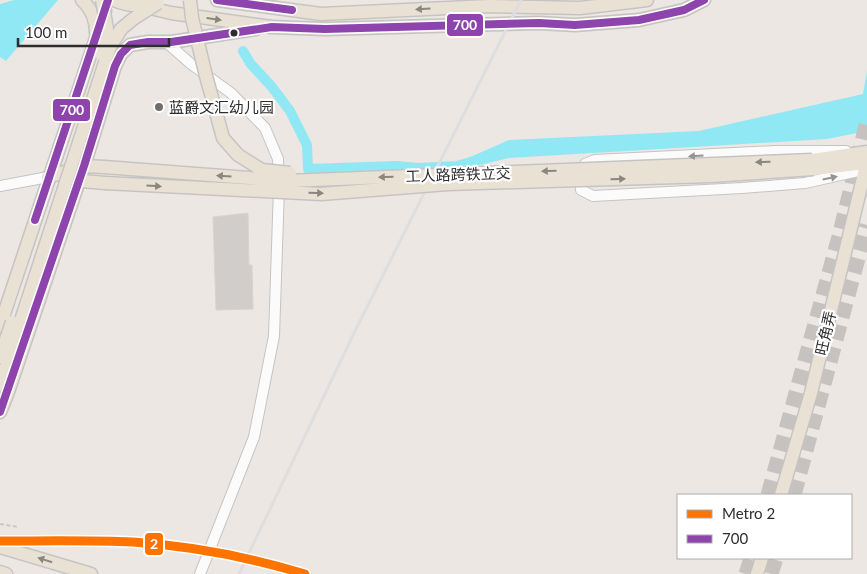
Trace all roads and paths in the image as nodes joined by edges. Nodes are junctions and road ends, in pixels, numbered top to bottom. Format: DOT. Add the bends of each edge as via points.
graph roads {
  1 [pos="82,0"];
  2 [pos="102,0"];
  3 [pos="108,0"];
  4 [pos="115,0"];
  5 [pos="190,0"];
  6 [pos="217,0"];
  7 [pos="647,0"];
  8 [pos="704,0"];
  9 [pos="160,1"];
  10 [pos="272,27"];
  11 [pos="96,41"];
  12 [pos="166,42"];
  13 [pos="867,152"];
  14 [pos="812,165"];
  15 [pos="84,166"];
  16 [pos="866,167"];
  17 [pos="48,177"];
  18 [pos="322,178"];
  19 [pos="78,182"];
  20 [pos="0,186"];
  21 [pos="0,326"];
  22 [pos="0,356"];
  23 [pos="0,385"];
  24 [pos="0,412"];
  25 [pos="781,494"];
  26 [pos="0,524"];
  27 [pos="18,527"];
  28 [pos="0,547"];
  29 [pos="762,559"];
  30 [pos="0,572"];
  31 [pos="6,574"];
  32 [pos="90,574"];
  33 [pos="200,574"];
  34 [pos="758,574"];
  1 -- 11 [label="main road" via="96,21"];
  2 -- 22 [label="main road, bridge" via="108,29 104,45"];
  3 -- 11 [label="main road"];
  4 -- 9 [label="main road, bridge" via="125,5 142,6"];
  4 -- 10 [label="main road, one-way" via="171,13"];
  5 -- 18 [label="main road, bridge" via="223,138 238,155 262,170"];
  7 -- 6 [label="main road, one-way" via="580,8 490,6 321,14"];
  8 -- 10 [label="main road" via="684,10 639,20 576,25"];
  9 -- 23 [label="main road, bridge" via="121,29 110,47"];
  10 -- 12 [label="main road"];
  11 -- 17 [label="main road"];
  12 -- 15 [label="main road" via="130,45 121,54"];
  12 -- 33 [label="street" via="232,94 265,128 278,159 274,336 254,437"];
  13 -- 14 [label="main road"];
  13 -- 16 [label="street, one-way" via="775,151 595,160 585,164 580,178 581,190 593,196 805,183"];
  14 -- 16 [label="main road"];
  14 -- 18 [label="main road, 工人路跨铁立交, one-way, bridge"];
  19 -- 14 [label="main road, 工人路跨铁立交, one-way, bridge" via="321,194 448,184 710,176"];
  15 -- 17 [label="main road, 工人路跨铁立交"];
  18 -- 15 [label="main road, 工人路跨铁立交, one-way, bridge" via="288,181"];
  15 -- 19 [label="main road"];
  16 -- 25 [label="main road, 旺角弄" via="811,393"];
  17 -- 19 [label="main road, 工人路跨铁立交"];
  17 -- 20 [label="street"];
  17 -- 21 [label="main road"];
  19 -- 24 [label="main road"];
  26 -- 27 [label="path"];
  32 -- 28 [label="main road, one-way"];
  29 -- 34 [label="main road"];
  30 -- 31 [label="main road"];
}
